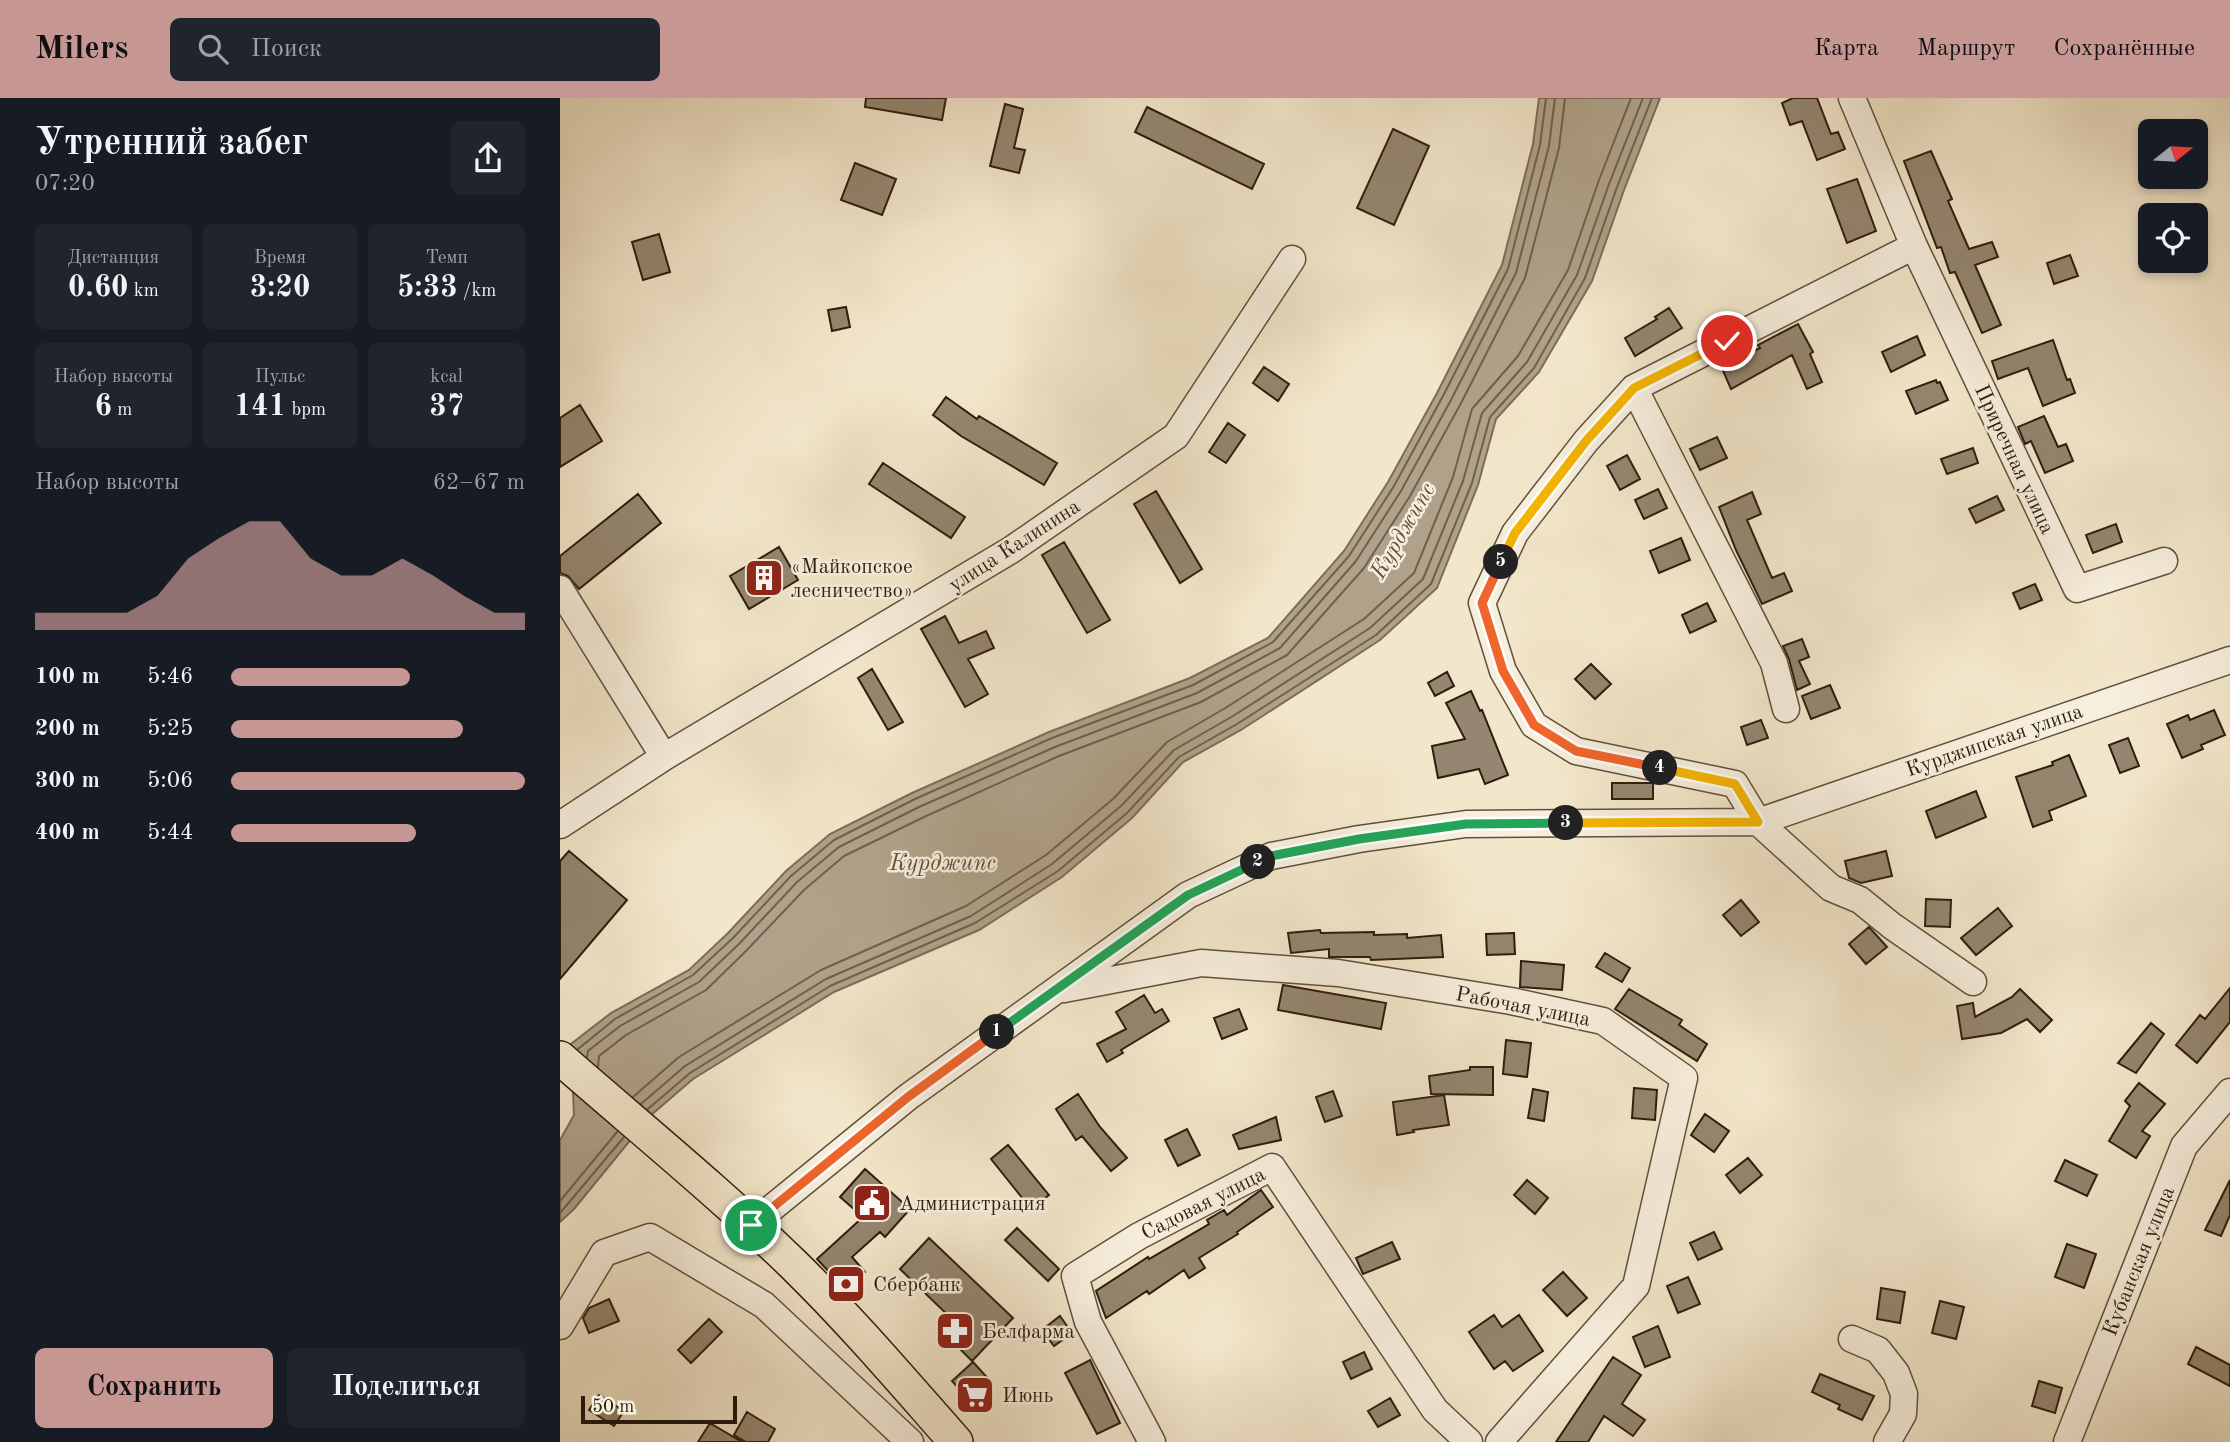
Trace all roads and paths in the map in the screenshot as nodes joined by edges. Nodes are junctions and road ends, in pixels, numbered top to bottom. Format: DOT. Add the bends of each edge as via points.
graph roads {
  1 [pos="1852,98"];
  2 [pos="1914,246"];
  3 [pos="1292,259"];
  4 [pos="1634,388"];
  5 [pos="2164,561"];
  6 [pos="560,589"];
  7 [pos="2230,660"];
  8 [pos="1786,709"];
  9 [pos="664,757"];
  10 [pos="1758,822"];
  11 [pos="560,825"];
  12 [pos="1973,982"];
  13 [pos="1054,990"];
  14 [pos="560,1058"];
  15 [pos="2230,1092"];
  16 [pos="751,1225"];
  17 [pos="560,1326"];
  18 [pos="1852,1339"];
  19 [pos="910,1442"];
  20 [pos="956,1442"];
  21 [pos="1152,1442"];
  22 [pos="1469,1442"];
  23 [pos="1499,1442"];
  24 [pos="1887,1442"];
  25 [pos="2067,1442"];
  1 -- 2 [label="street, Приречная улица"];
  2 -- 4 [label="street"];
  2 -- 5 [label="street, Приречная улица" via="2077,589"];
  3 -- 9 [label="street, улица Калинина" via="1176,436 1011,550"];
  4 -- 8 [label="street" via="1774,663"];
  4 -- 10 [label="street" via="1515,533 1482,603 1503,671 1534,725 1576,751 1735,784"];
  6 -- 9 [label="street"];
  7 -- 10 [label="street, Курджипская улица"];
  9 -- 11 [label="street, улица Калинина"];
  10 -- 12 [label="street" via="1831,888 1860,900"];
  10 -- 13 [label="street, Курджипская улица" via="1466,824 1271,856 1188,895"];
  13 -- 16 [label="street, Курджипская улица" via="908,1097"];
  13 -- 23 [label="street, Рабочая улица" via="1201,963 1338,973 1602,1021 1684,1078 1636,1286"];
  14 -- 16 [label="main road"];
  15 -- 25 [label="street, Кубанская улица" via="2184,1146"];
  16 -- 20 [label="main road" via="842,1314"];
  17 -- 19 [label="street" via="604,1253 650,1237 764,1305"];
  18 -- 24 [label="street" via="1878,1350 1896,1373 1904,1394 1903,1414"];
  21 -- 22 [label="street, Садовая улица" via="1088,1322 1075,1276 1139,1236 1272,1167 1435,1410"];
}
